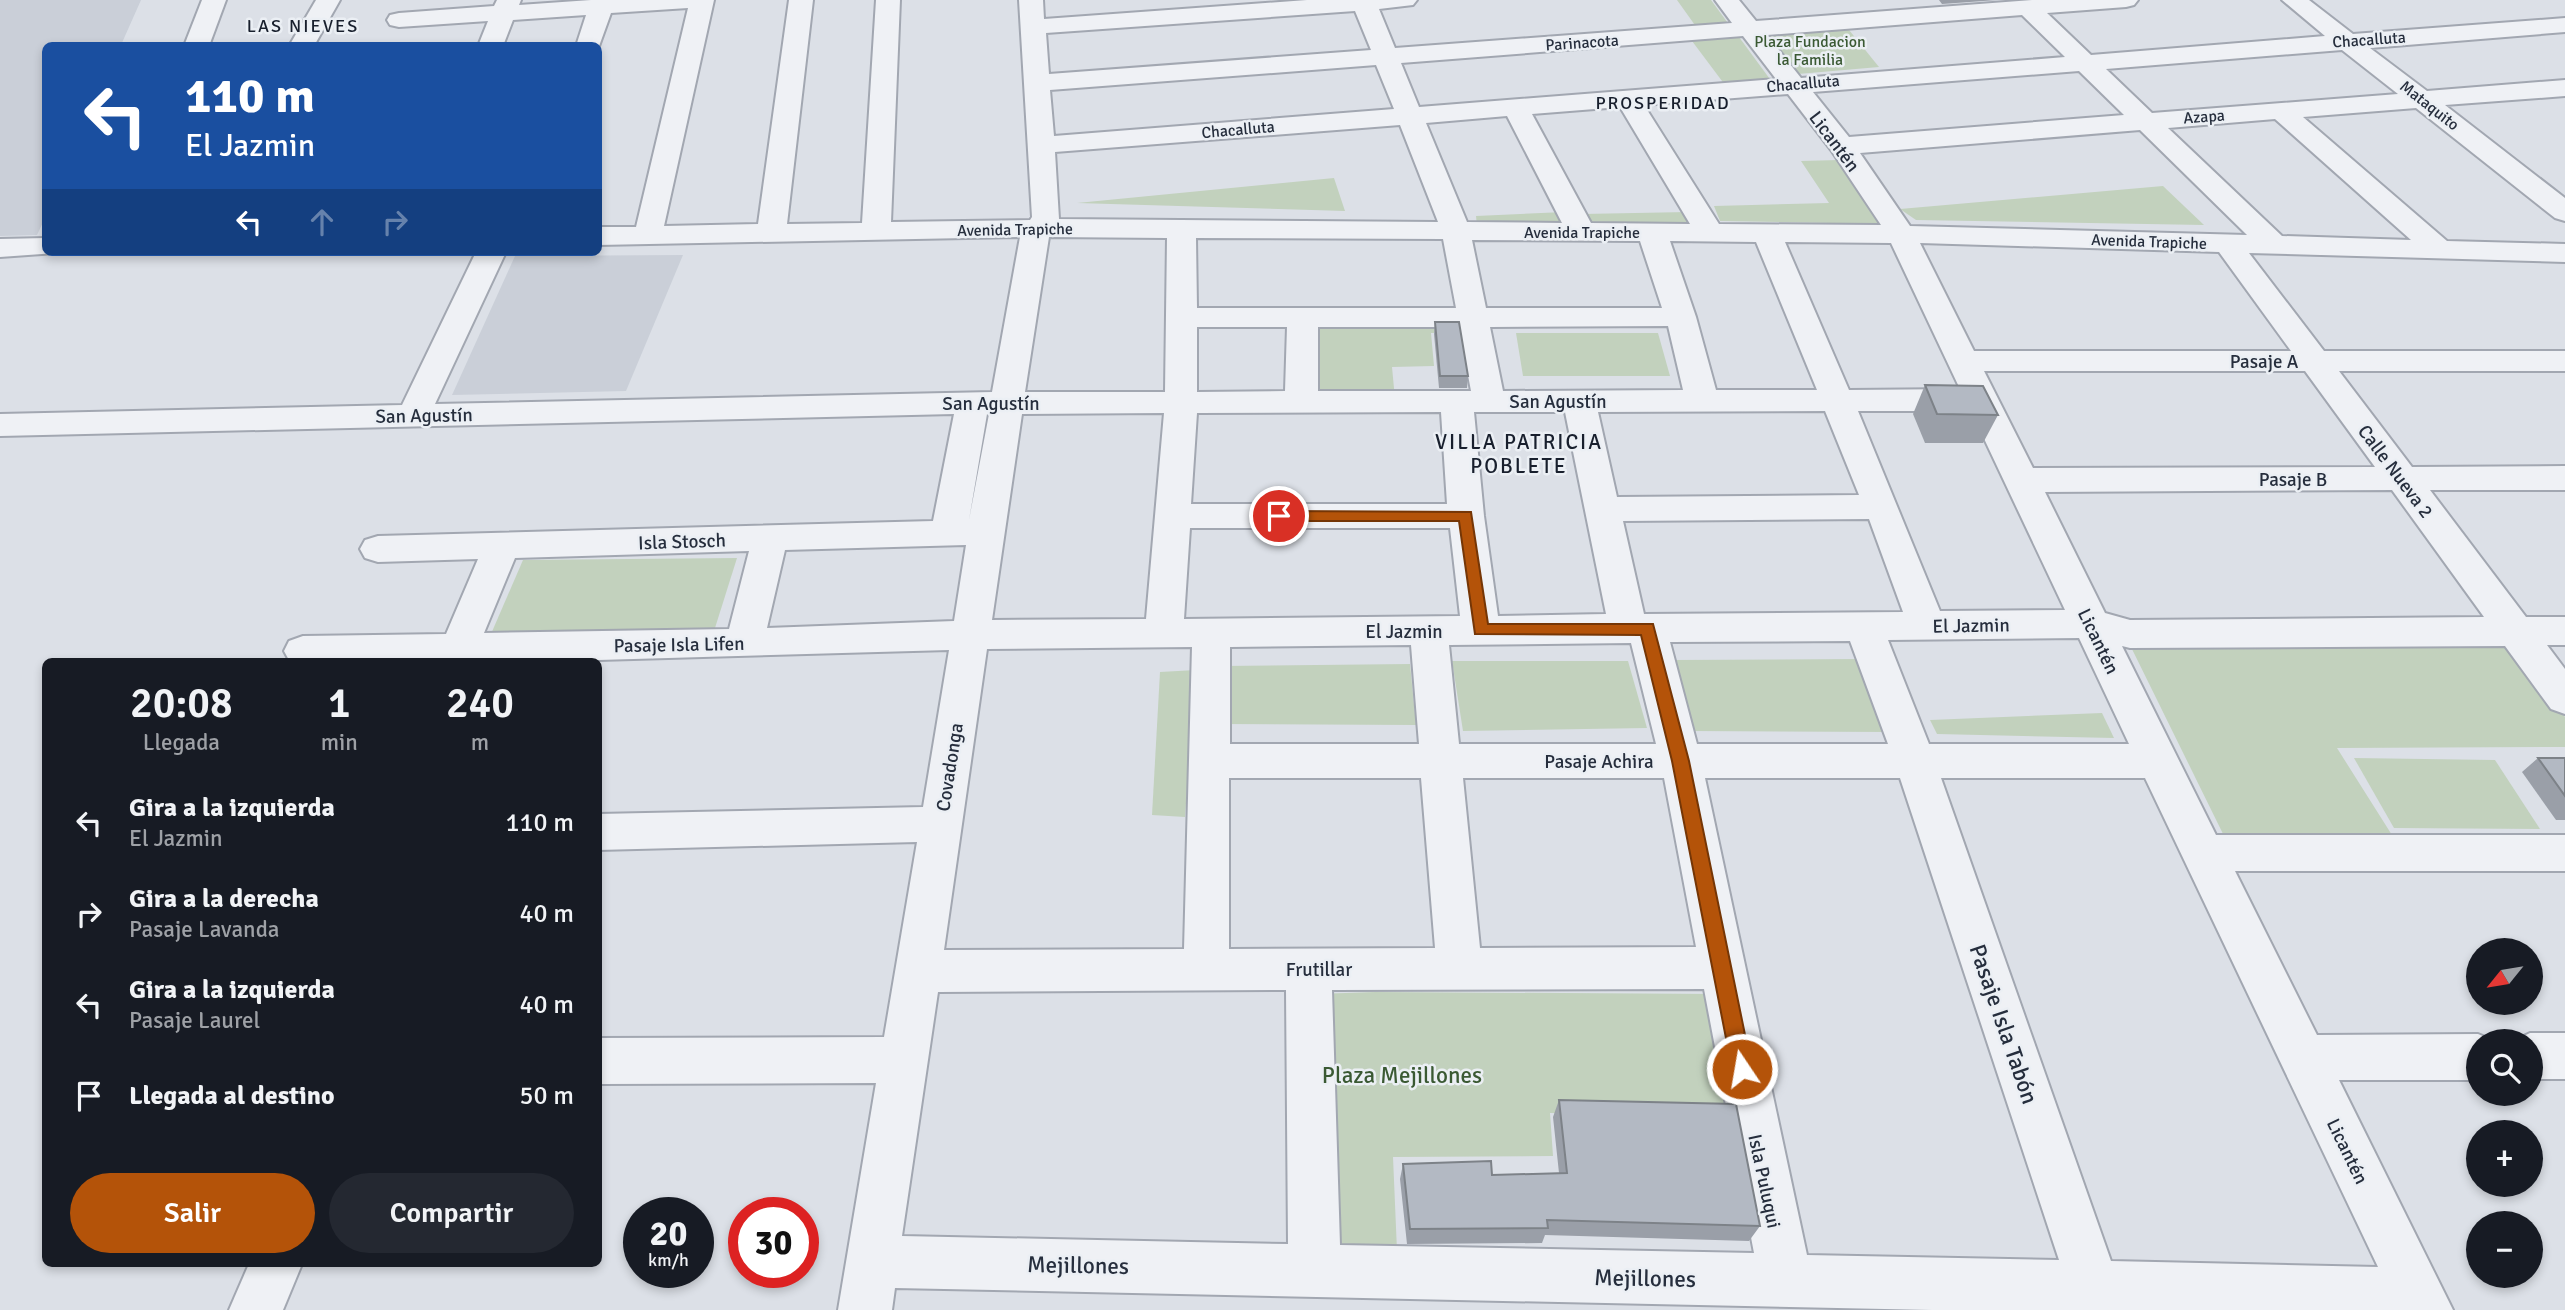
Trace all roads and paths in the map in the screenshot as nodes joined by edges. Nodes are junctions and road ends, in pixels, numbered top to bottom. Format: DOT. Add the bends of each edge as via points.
graph roads {
  1 [pos="214,0"];
  2 [pos="328,0"];
  3 [pos="700,0"];
  4 [pos="802,0"];
  5 [pos="888,0"];
  6 [pos="1031,0"];
  7 [pos="1405,0"];
  8 [pos="1727,0"];
  9 [pos="2126,0"];
  10 [pos="2294,0"];
  11 [pos="1364,1"];
  12 [pos="602,3"];
  13 [pos="507,7"];
  14 [pos="2028,8"];
  15 [pos="399,19"];
  16 [pos="2565,25"];
  17 [pos="1033,26"];
  18 [pos="1749,29"];
  19 [pos="2347,41"];
  20 [pos="198,42"];
  21 [pos="303,42"];
  22 [pos="492,42"];
  23 [pos="589,42"];
  24 [pos="1386,57"];
  25 [pos="2084,62"];
  26 [pos="1037,83"];
  27 [pos="1792,84"];
  28 [pos="2558,93"];
  29 [pos="1627,99"];
  30 [pos="2424,100"];
  31 [pos="1515,107"];
  32 [pos="2281,111"];
  33 [pos="1410,116"];
  34 [pos="2145,121"];
  35 [pos="1042,145"];
  36 [pos="1842,146"];
  37 [pos="2565,212"];
  38 [pos="1042,228"];
  39 [pos="1182,229"];
  40 [pos="876,231"];
  41 [pos="1457,231"];
  42 [pos="1581,232"];
  43 [pos="1652,232"];
  44 [pos="771,233"];
  45 [pos="1710,233"];
  46 [pos="1767,233"];
  47 [pos="1901,234"];
  48 [pos="648,235"];
  49 [pos="602,236"];
  50 [pos="2227,243"];
  51 [pos="2274,245"];
  52 [pos="42,247"];
  53 [pos="0,248"];
  54 [pos="2439,249"];
  55 [pos="2565,253"];
  56 [pos="489,256"];
  57 [pos="1473,317"];
  58 [pos="1681,317"];
  59 [pos="1181,318"];
  60 [pos="1303,318"];
  61 [pos="1963,361"];
  62 [pos="2315,361"];
  63 [pos="2565,361"];
  64 [pos="1473,400"];
  65 [pos="1836,400"];
  66 [pos="1982,400"];
  67 [pos="1579,401"];
  68 [pos="1702,401"];
  69 [pos="1181,402"];
  70 [pos="1301,402"];
  71 [pos="989,403"];
  72 [pos="414,415"];
  73 [pos="0,425"];
  74 [pos="2565,478"];
  75 [pos="2402,479"];
  76 [pos="2021,480"];
  77 [pos="1882,507"];
  78 [pos="1603,509"];
  79 [pos="1172,516"];
  80 [pos="1466,516"];
  81 [pos="968,533"];
  82 [pos="771,538"];
  83 [pos="502,546"];
  84 [pos="378,549"];
  85 [pos="2091,624"];
  86 [pos="1864,626"];
  87 [pos="1927,626"];
  88 [pos="1638,629"];
  89 [pos="1481,630"];
  90 [pos="2515,630"];
  91 [pos="1429,631"];
  92 [pos="2565,631"];
  93 [pos="1211,632"];
  94 [pos="1164,633"];
  95 [pos="970,635"];
  96 [pos="744,643"];
  97 [pos="459,648"];
  98 [pos="303,651"];
  99 [pos="2565,698"];
  100 [pos="1209,761"];
  101 [pos="1442,761"];
  102 [pos="1681,761"];
  103 [pos="1915,761"];
  104 [pos="2157,761"];
  105 [pos="940,824"];
  106 [pos="602,832"];
  107 [pos="2201,853"];
  108 [pos="2565,853"];
  109 [pos="1721,968"];
  110 [pos="1309,969"];
  111 [pos="1459,969"];
  112 [pos="1206,970"];
  113 [pos="917,971"];
  114 [pos="2466,1056"];
  115 [pos="2543,1056"];
  116 [pos="2565,1056"];
  117 [pos="2303,1058"];
  118 [pos="904,1060"];
  119 [pos="602,1061"];
  120 [pos="275,1267"];
  121 [pos="1314,1270"];
  122 [pos="1786,1281"];
  123 [pos="868,1286"];
  124 [pos="2094,1287"];
  125 [pos="2423,1302"];
  126 [pos="256,1310"];
  1 -- 20 [label="street"];
  2 -- 21 [label="street"];
  3 -- 12 [label="street"];
  3 -- 48 [label="street"];
  4 -- 44 [label="street"];
  5 -- 40 [label="street"];
  6 -- 17 [label="street, Covadonga"];
  7 -- 11 [label="street"];
  8 -- 18 [label="street, Licantén"];
  9 -- 14 [label="street, Parinacota"];
  10 -- 19 [label="street, Mataquito"];
  11 -- 17 [label="street"];
  11 -- 24 [label="street"];
  12 -- 13 [label="street"];
  12 -- 23 [label="street"];
  13 -- 15 [label="street"];
  13 -- 22 [label="street"];
  14 -- 18 [label="street, Parinacota"];
  14 -- 25 [label="street"];
  16 -- 19 [label="street, Chacalluta"];
  17 -- 26 [label="street, Covadonga"];
  18 -- 24 [label="street, Parinacota"];
  18 -- 27 [label="street, Licantén"];
  19 -- 25 [label="street, Chacalluta"];
  19 -- 30 [label="street, Mataquito"];
  24 -- 26 [label="street, Parinacota"];
  24 -- 33 [label="street"];
  25 -- 27 [label="street, Chacalluta"];
  25 -- 34 [label="street"];
  26 -- 35 [label="street, Covadonga"];
  27 -- 29 [label="street, Chacalluta"];
  27 -- 36 [label="street, Licantén"];
  28 -- 30 [label="street, Azapa"];
  29 -- 31 [label="street, Chacalluta"];
  29 -- 45 [label="street"];
  30 -- 32 [label="street, Azapa"];
  30 -- 37 [label="street, Mataquito"];
  31 -- 33 [label="street, Chacalluta"];
  31 -- 42 [label="street"];
  32 -- 34 [label="street, Azapa"];
  32 -- 54 [label="street"];
  33 -- 35 [label="street, Chacalluta"];
  33 -- 41 [label="street"];
  34 -- 36 [label="street, Azapa"];
  34 -- 51 [label="street"];
  35 -- 38 [label="street, Covadonga" via="1047,206"];
  36 -- 47 [label="street, Licantén"];
  38 -- 39 [label="street, Avenida Trapiche"];
  38 -- 40 [label="street, Avenida Trapiche"];
  38 -- 71 [label="street, Covadonga" via="1032,241"];
  39 -- 41 [label="street, Avenida Trapiche"];
  39 -- 59 [label="street"];
  40 -- 44 [label="street, Avenida Trapiche"];
  41 -- 42 [label="street, Avenida Trapiche"];
  41 -- 57 [label="street"];
  42 -- 43 [label="street, Avenida Trapiche"];
  43 -- 45 [label="street, Avenida Trapiche"];
  43 -- 58 [label="street"];
  44 -- 48 [label="street, Avenida Trapiche"];
  45 -- 46 [label="street, Avenida Trapiche"];
  46 -- 47 [label="street, Avenida Trapiche"];
  46 -- 65 [label="street"];
  47 -- 50 [label="street, Avenida Trapiche"];
  47 -- 61 [label="street, Licantén"];
  48 -- 49 [label="street, Avenida Trapiche"];
  50 -- 51 [label="street, Avenida Trapiche"];
  50 -- 62 [label="street, Calle Nueva 2"];
  51 -- 54 [label="street, Avenida Trapiche"];
  52 -- 53 [label="street"];
  54 -- 55 [label="street, Avenida Trapiche"];
  56 -- 72 [label="street"];
  57 -- 58 [label="street"];
  57 -- 60 [label="street"];
  57 -- 64 [label="street"];
  58 -- 68 [label="street"];
  59 -- 60 [label="street"];
  59 -- 69 [label="street"];
  60 -- 70 [label="street"];
  61 -- 62 [label="street, Pasaje A"];
  61 -- 66 [label="street, Licantén"];
  62 -- 63 [label="street, Pasaje A"];
  62 -- 75 [label="street, Calle Nueva 2"];
  64 -- 67 [label="street, San Agustín"];
  64 -- 70 [label="street, San Agustín"];
  64 -- 80 [label="street"];
  65 -- 66 [label="street, San Agustín"];
  65 -- 68 [label="street, San Agustín"];
  65 -- 77 [label="street"];
  66 -- 76 [label="street, Licantén"];
  67 -- 68 [label="street, San Agustín"];
  67 -- 78 [label="street, Isla Puluqui"];
  69 -- 70 [label="street, San Agustín"];
  69 -- 71 [label="street, San Agustín"];
  69 -- 79 [label="street"];
  71 -- 72 [label="street, San Agustín"];
  71 -- 81 [label="street, Covadonga"];
  72 -- 73 [label="street, San Agustín"];
  74 -- 75 [label="street, Pasaje B"];
  75 -- 76 [label="street, Pasaje B"];
  75 -- 90 [label="street, Calle Nueva 2"];
  76 -- 85 [label="street, Licantén"];
  77 -- 78 [label="street"];
  77 -- 87 [label="street"];
  78 -- 88 [label="street, Isla Puluqui"];
  79 -- 80 [label="street"];
  79 -- 94 [label="street"];
  80 -- 89 [label="street"];
  81 -- 82 [label="street, Isla Stosch"];
  81 -- 95 [label="street, Covadonga"];
  82 -- 83 [label="street, Isla Stosch"];
  82 -- 96 [label="street"];
  83 -- 84 [label="street, Isla Stosch"];
  83 -- 97 [label="street"];
  85 -- 87 [label="street, El Jazmin"];
  85 -- 90 [label="street, El Jazmin" via="2130,634"];
  85 -- 104 [label="street, Licantén"];
  86 -- 87 [label="street, El Jazmin"];
  86 -- 88 [label="street, El Jazmin"];
  86 -- 103 [label="street, Pasaje Isla Tabón"];
  88 -- 89 [label="street, El Jazmin"];
  88 -- 102 [label="street, Isla Puluqui"];
  89 -- 91 [label="street, El Jazmin"];
  90 -- 92 [label="street, El Jazmin"];
  90 -- 99 [label="street, Calle Nueva 2"];
  91 -- 93 [label="street, El Jazmin"];
  91 -- 101 [label="street"];
  93 -- 94 [label="street, El Jazmin"];
  93 -- 100 [label="street"];
  94 -- 95 [label="street, El Jazmin"];
  95 -- 96 [label="street, Pasaje Isla Lifen"];
  95 -- 105 [label="street, Covadonga"];
  96 -- 97 [label="street, Pasaje Isla Lifen"];
  97 -- 98 [label="street, Pasaje Isla Lifen"];
  100 -- 101 [label="street, Pasaje Achira"];
  100 -- 112 [label="street"];
  101 -- 102 [label="street, Pasaje Achira"];
  101 -- 111 [label="street"];
  102 -- 103 [label="street, Pasaje Achira"];
  102 -- 109 [label="street, Isla Puluqui"];
  103 -- 104 [label="street, Pasaje Achira"];
  103 -- 124 [label="street, Pasaje Isla Tabón"];
  104 -- 107 [label="street, Licantén"];
  105 -- 106 [label="street"];
  105 -- 113 [label="street, Covadonga"];
  107 -- 108 [label="street"];
  107 -- 117 [label="street, Licantén"];
  109 -- 111 [label="street, Frutillar"];
  109 -- 122 [label="street, Isla Puluqui"];
  110 -- 111 [label="street, Frutillar"];
  110 -- 112 [label="street, Frutillar"];
  110 -- 121 [label="street"];
  112 -- 113 [label="street, Frutillar"];
  113 -- 118 [label="street, Covadonga"];
  114 -- 117 [label="street"];
  115 -- 116 [label="street"];
  117 -- 125 [label="street, Licantén"];
  118 -- 119 [label="street"];
  118 -- 123 [label="street, Covadonga"];
  120 -- 126 [label="street"];
  121 -- 122 [label="street, Mejillones"];
  121 -- 123 [label="street, Mejillones"];
  122 -- 124 [label="street, Mejillones"];
  124 -- 125 [label="street, Mejillones"];
}
